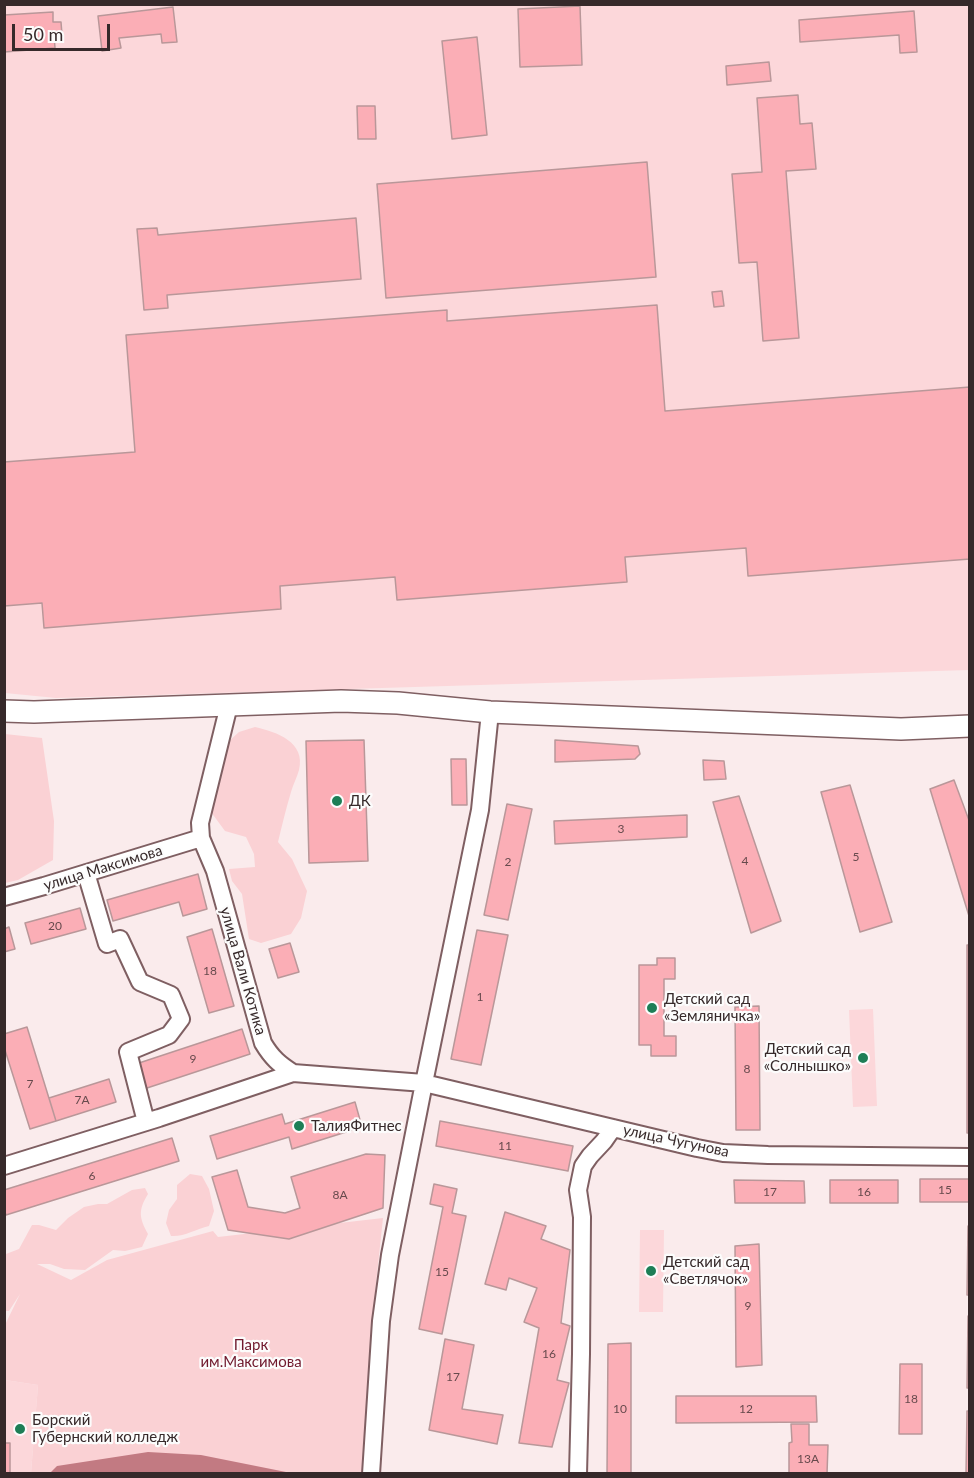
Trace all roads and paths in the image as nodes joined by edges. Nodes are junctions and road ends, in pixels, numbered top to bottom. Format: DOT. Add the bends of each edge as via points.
graph roads {
  1 [pos="229,705"];
  2 [pos="4,711"];
  3 [pos="490,712"];
  4 [pos="969,726"];
  5 [pos="201,838"];
  6 [pos="86,873"];
  7 [pos="4,897"];
  8 [pos="293,1073"];
  9 [pos="424,1083"];
  10 [pos="146,1122"];
  11 [pos="613,1128"];
  12 [pos="969,1157"];
  13 [pos="4,1166"];
  14 [pos="371,1473"];
  15 [pos="578,1473"];
  1 -- 2 [label="main road"];
  1 -- 3 [label="main road" via="341,701"];
  1 -- 5 [label="street, улица Вали Котика" via="200,823"];
  3 -- 4 [label="main road" via="901,729"];
  3 -- 9 [label="street" via="480,810"];
  5 -- 6 [label="street, улица Максимова"];
  5 -- 8 [label="street, улица Вали Котика" via="215,872 263,1043 279,1064"];
  6 -- 7 [label="street, улица Максимова"];
  6 -- 10 [label="street" via="107,944 120,939 140,982 171,995 181,1019 169,1035 128,1052"];
  8 -- 9 [label="street, улица Чугунова"];
  8 -- 10 [label="street"];
  9 -- 11 [label="street, улица Чугунова"];
  9 -- 14 [label="street" via="381,1321"];
  10 -- 13 [label="street"];
  11 -- 12 [label="street, улица Чугунова" via="723,1153"];
  11 -- 15 [label="street" via="583,1166 578,1190 582,1229"];
}
